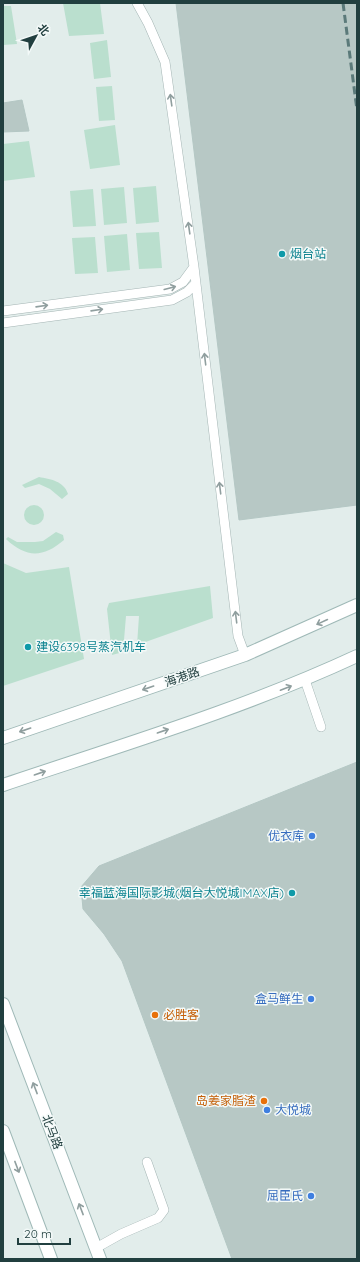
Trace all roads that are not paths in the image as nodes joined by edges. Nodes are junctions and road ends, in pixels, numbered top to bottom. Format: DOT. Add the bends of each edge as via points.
graph roads {
  1 [pos="137,3"];
  2 [pos="194,267"];
  3 [pos="196,284"];
  4 [pos="3,311"];
  5 [pos="3,323"];
  6 [pos="357,605"];
  7 [pos="245,655"];
  8 [pos="357,656"];
  9 [pos="305,680"];
  10 [pos="321,727"];
  11 [pos="3,738"];
  12 [pos="3,785"];
  13 [pos="3,1004"];
  14 [pos="3,1131"];
  15 [pos="147,1162"];
  16 [pos="98,1254"];
  17 [pos="51,1259"];
  2 -- 1 [label="lane, one-way" via="165,62"];
  2 -- 3 [label="lane"];
  4 -- 2 [label="lane, one-way" via="170,289 183,282"];
  5 -- 3 [label="lane, one-way" via="172,300"];
  7 -- 3 [label="lane, one-way" via="238,636"];
  6 -- 7 [label="main road, 海港路, one-way"];
  7 -- 11 [label="main road, 海港路, one-way"];
  8 -- 9 [label="main road"];
  9 -- 10 [label="lane"];
  12 -- 9 [label="main road, one-way"];
  16 -- 13 [label="main road, 北马路, one-way"];
  14 -- 17 [label="main road, one-way"];
  15 -- 16 [label="lane" via="164,1210 158,1218 121,1234"];
}
